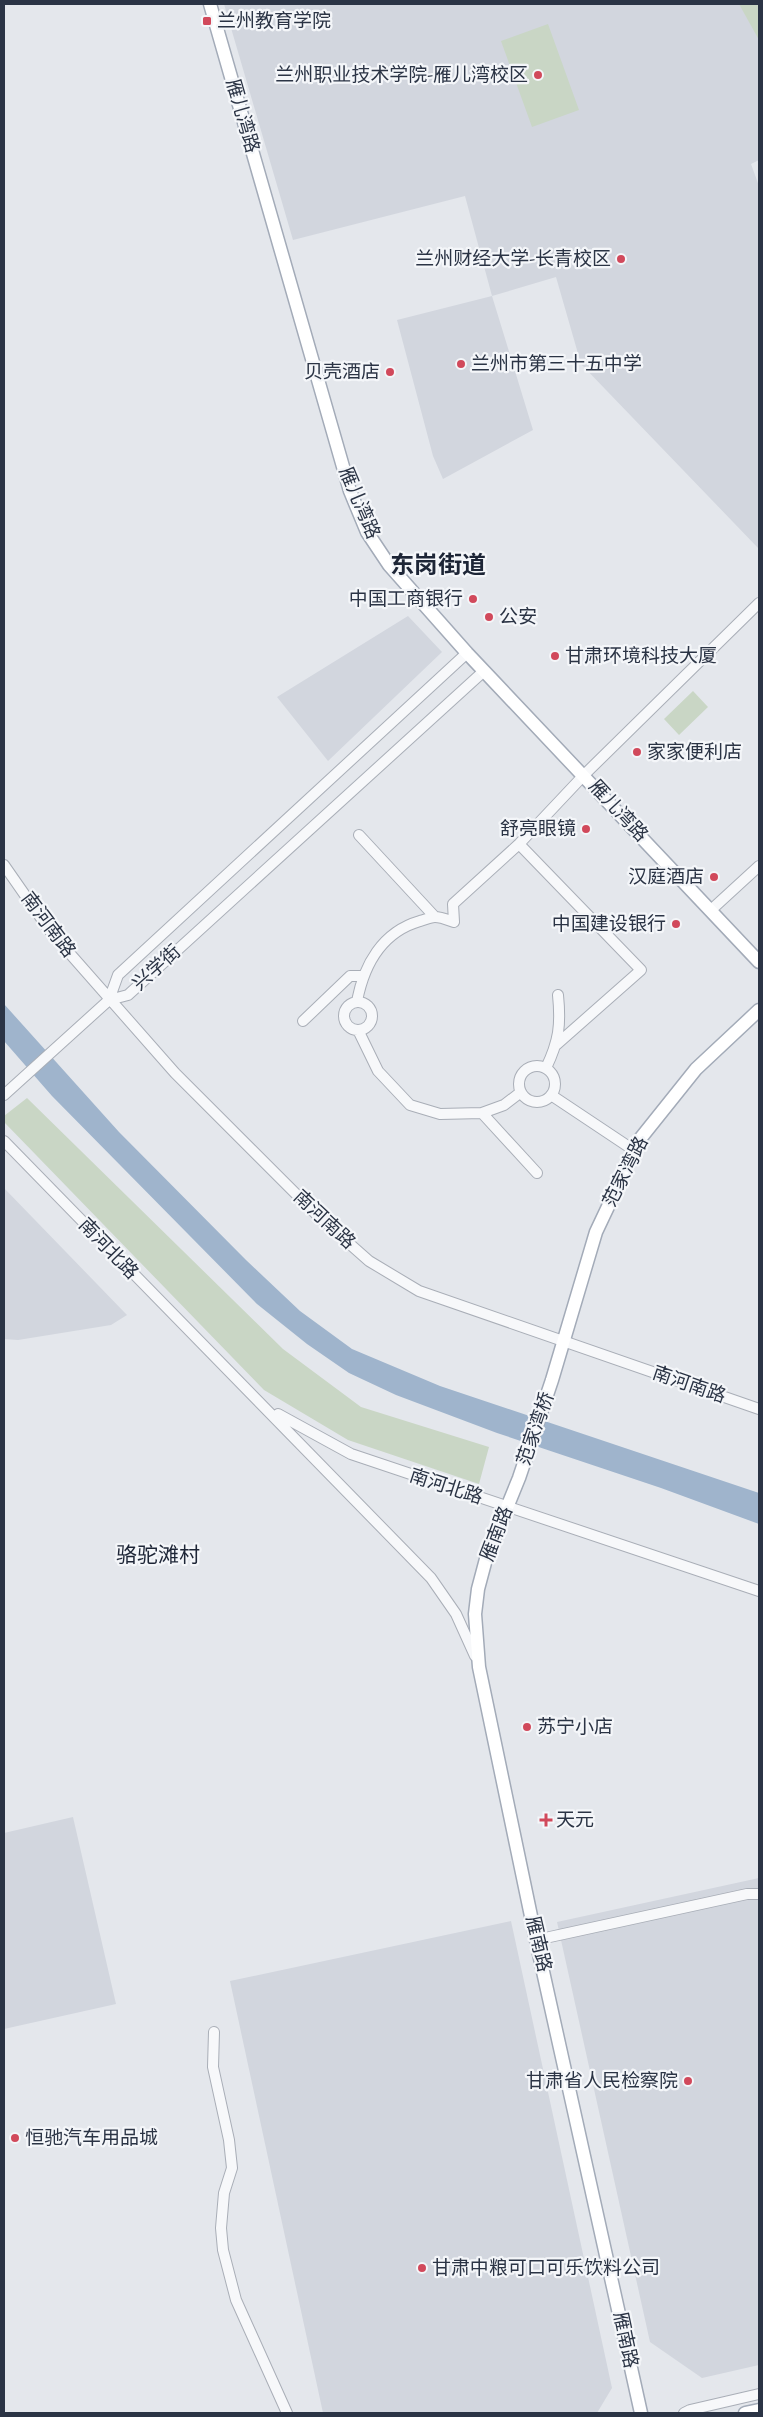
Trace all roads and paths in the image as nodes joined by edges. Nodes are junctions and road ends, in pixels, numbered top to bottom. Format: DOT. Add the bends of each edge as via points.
graph roads {
  1 [pos="210,4"];
  2 [pos="759,603"];
  3 [pos="467,653"];
  4 [pos="484,671"];
  5 [pos="584,775"];
  6 [pos="359,835"];
  7 [pos="519,844"];
  8 [pos="4,865"];
  9 [pos="759,866"];
  10 [pos="711,910"];
  11 [pos="435,917"];
  12 [pos="759,962"];
  13 [pos="363,976"];
  14 [pos="558,995"];
  15 [pos="109,1000"];
  16 [pos="357,1001"];
  17 [pos="759,1010"];
  18 [pos="303,1021"];
  19 [pos="358,1030"];
  20 [pos="556,1045"];
  21 [pos="546,1068"];
  22 [pos="521,1092"];
  23 [pos="4,1094"];
  24 [pos="551,1095"];
  25 [pos="482,1113"];
  26 [pos="4,1140"];
  27 [pos="635,1151"];
  28 [pos="537,1173"];
  29 [pos="564,1342"];
  30 [pos="552,1380"];
  31 [pos="257,1398"];
  32 [pos="759,1409"];
  33 [pos="519,1478"];
  34 [pos="508,1506"];
  35 [pos="759,1592"];
  36 [pos="479,1667"];
  37 [pos="759,1894"];
  38 [pos="536,1940"];
  39 [pos="214,2032"];
  40 [pos="759,2394"];
  41 [pos="759,2410"];
  42 [pos="287,2413"];
  43 [pos="642,2413"];
  44 [pos="684,2413"];
  45 [pos="745,2413"];
  1 -- 3 [label="main road, 雁儿湾路" via="350,491 367,532 389,565"];
  2 -- 5 [label="street"];
  3 -- 4 [label="main road, 雁儿湾路"];
  3 -- 15 [label="street, 兴学街" via="118,975"];
  4 -- 5 [label="main road, 雁儿湾路"];
  4 -- 15 [label="street, 兴学街" via="128,995"];
  5 -- 7 [label="street"];
  5 -- 10 [label="main road, 雁儿湾路"];
  6 -- 11 [label="street"];
  7 -- 11 [label="street" via="453,904 454,922"];
  7 -- 20 [label="street" via="641,970"];
  8 -- 15 [label="street, 南河南路" via="50,932"];
  9 -- 10 [label="street"];
  10 -- 12 [label="main road, 雁儿湾路"];
  11 -- 13 [label="street" via="410,924 388,938 371,958"];
  13 -- 16 [label="street"];
  13 -- 18 [label="street" via="350,976"];
  14 -- 20 [label="street" via="561,1020"];
  15 -- 23 [label="street"];
  15 -- 29 [label="street, 南河南路" via="175,1073 317,1216 369,1261 419,1291"];
  16 -- 19 [label="street" via="346,1008 343,1016 346,1025"];
  16 -- 19 [label="street" via="369,1006 372,1015 367,1027"];
  17 -- 27 [label="main road, 范家湾路" via="696,1069 640,1139"];
  19 -- 25 [label="street" via="378,1071 410,1105 440,1114"];
  20 -- 21 [label="street"];
  21 -- 22 [label="street" via="531,1067 523,1073 519,1082"];
  21 -- 24 [label="street" via="554,1080"];
  22 -- 24 [label="street" via="533,1102 543,1101"];
  22 -- 25 [label="street" via="504,1105"];
  24 -- 27 [label="street"];
  25 -- 28 [label="street"];
  26 -- 31 [label="street, 南河北路" via="210,1354"];
  27 -- 29 [label="main road, 范家湾路" via="596,1232"];
  29 -- 30 [label="main road, 范家湾路"];
  29 -- 32 [label="street, 南河南路"];
  30 -- 33 [label="main road, 范家湾桥"];
  31 -- 34 [label="street, 南河北路" via="285,1419 351,1454"];
  31 -- 36 [label="street, 南河北路" via="432,1578 456,1614"];
  33 -- 34 [label="main road, 雁南路"];
  34 -- 35 [label="street, 南河北路"];
  34 -- 36 [label="main road, 雁南路" via="486,1559 478,1589 475,1630"];
  36 -- 38 [label="main road, 雁南路"];
  37 -- 38 [label="street" via="746,1894"];
  38 -- 43 [label="main road, 雁南路"];
  39 -- 42 [label="street" via="213,2067 232,2168 224,2192 221,2228 224,2250 236,2300"];
  40 -- 44 [label="street"];
  41 -- 45 [label="main road"];
}
